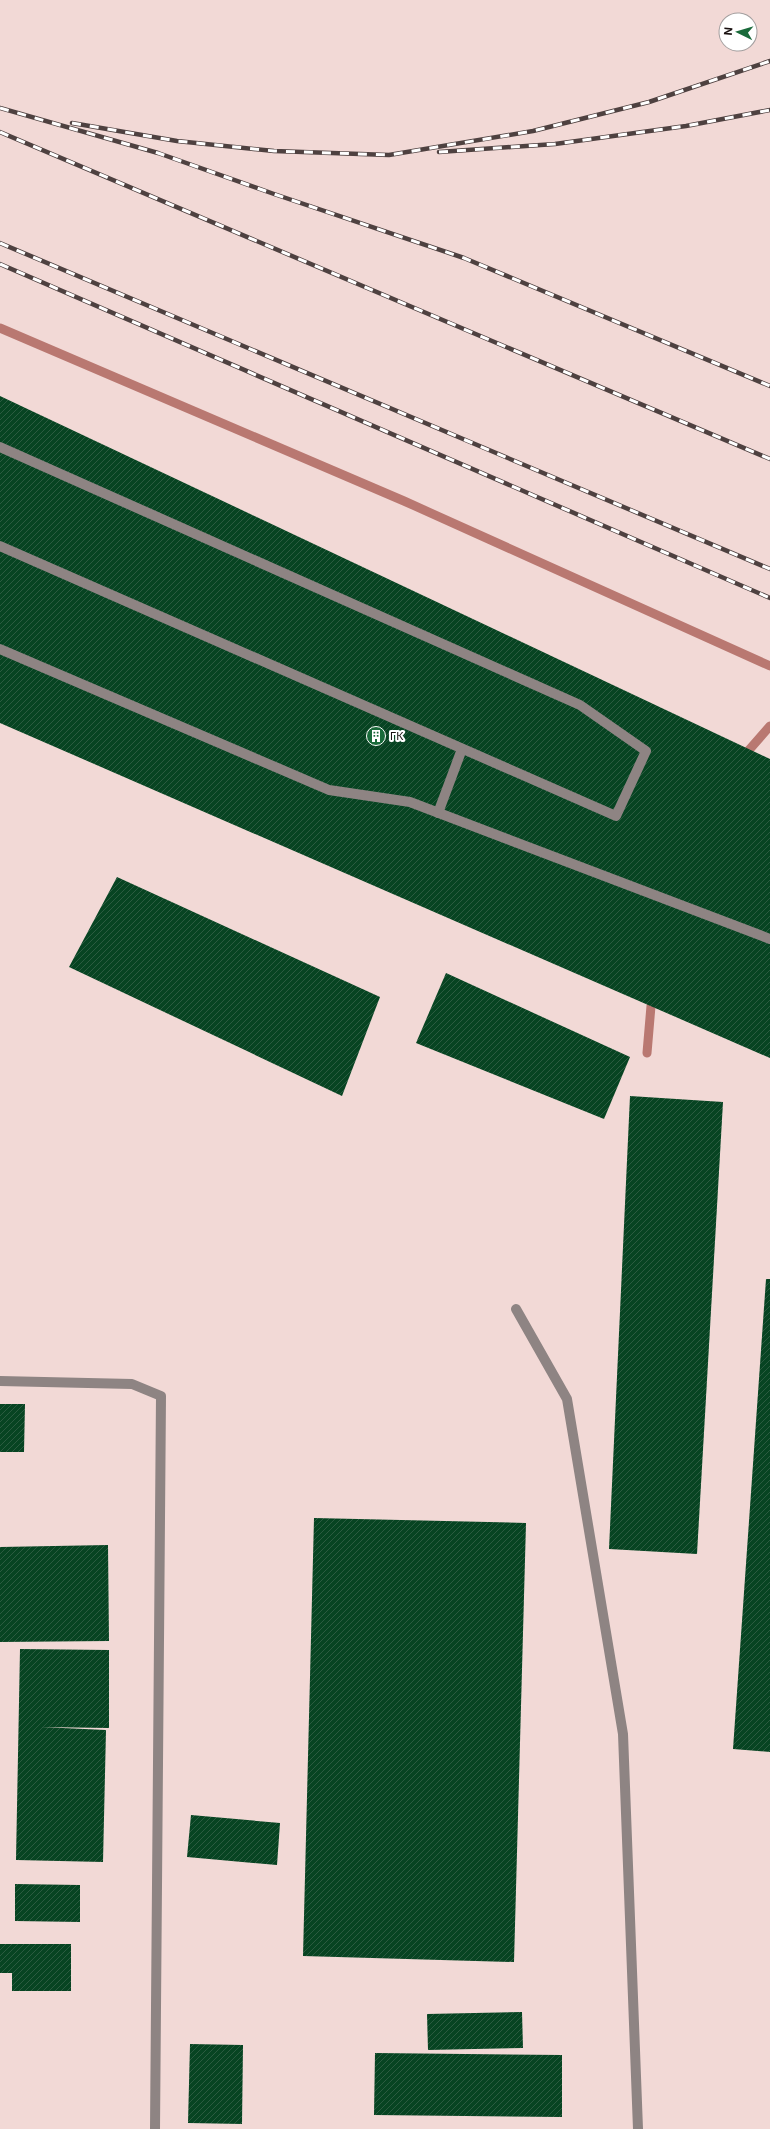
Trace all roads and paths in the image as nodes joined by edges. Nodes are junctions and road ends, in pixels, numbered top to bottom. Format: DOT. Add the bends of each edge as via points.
graph roads {
  1 [pos="0,447"];
  2 [pos="0,546"];
  3 [pos="0,648"];
  4 [pos="462,749"];
  5 [pos="438,813"];
  6 [pos="770,939"];
  7 [pos="516,1309"];
  8 [pos="0,1381"];
  9 [pos="155,2129"];
  10 [pos="638,2129"];
  1 -- 4 [label="lane" via="580,706 646,751 616,816"];
  2 -- 4 [label="lane"];
  3 -- 5 [label="lane" via="329,790 410,802"];
  4 -- 5 [label="lane"];
  5 -- 6 [label="lane"];
  7 -- 10 [label="lane" via="567,1399 623,1734"];
  8 -- 9 [label="lane" via="132,1384 161,1396"];
}
